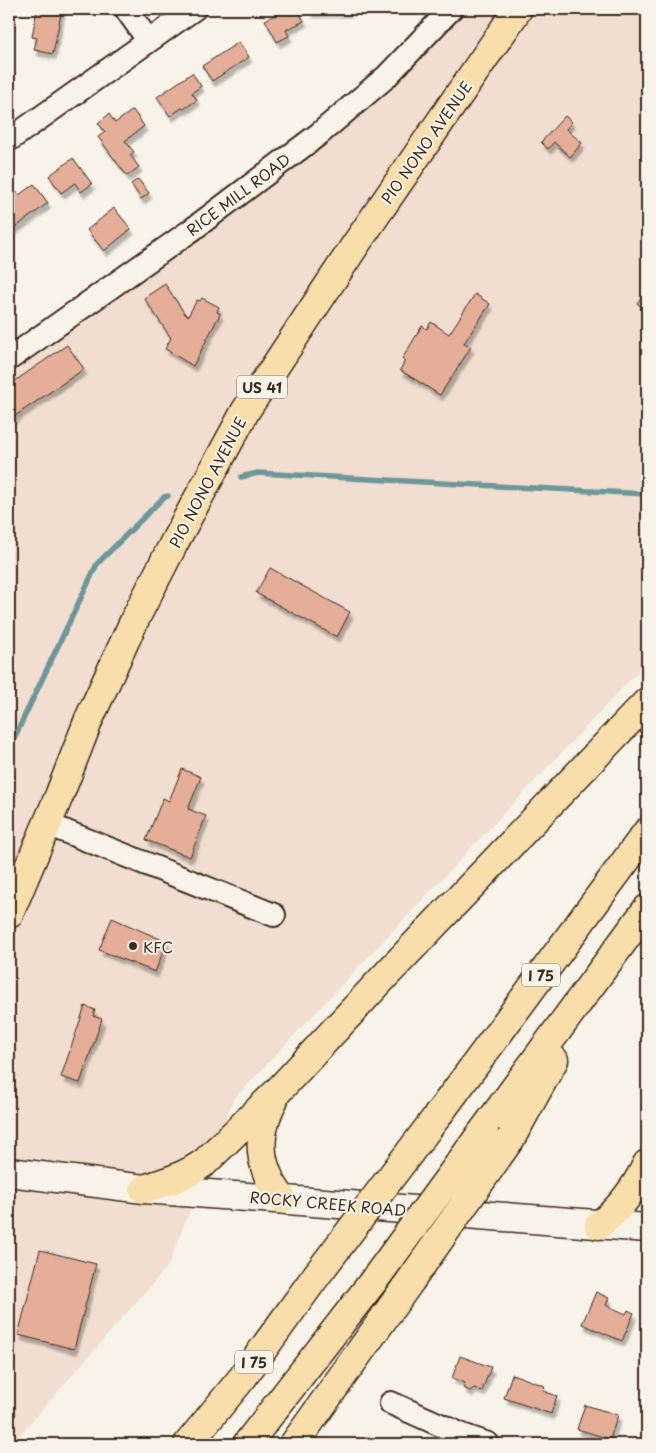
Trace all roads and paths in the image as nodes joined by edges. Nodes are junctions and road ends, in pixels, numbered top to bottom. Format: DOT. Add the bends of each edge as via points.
graph roads {
  1 [pos="126,9"];
  2 [pos="194,9"];
  3 [pos="518,9"];
  4 [pos="447,10"];
  5 [pos="148,40"];
  6 [pos="9,140"];
  7 [pos="9,360"];
  8 [pos="647,702"];
  9 [pos="47,824"];
  10 [pos="647,832"];
  11 [pos="647,909"];
  12 [pos="9,914"];
  13 [pos="274,915"];
  14 [pos="590,987"];
  15 [pos="278,1091"];
  16 [pos="647,1164"];
  17 [pos="9,1172"];
  18 [pos="144,1189"];
  19 [pos="282,1199"];
  20 [pos="599,1225"];
  21 [pos="647,1228"];
  22 [pos="392,1402"];
  23 [pos="188,1444"];
  24 [pos="247,1444"];
  25 [pos="294,1444"];
  26 [pos="488,1444"];
  1 -- 5 [label="street"];
  2 -- 5 [label="street"];
  3 -- 9 [label="main road, PIO NONO AVENUE / US 41" via="360,237 246,410 135,619 89,719"];
  4 -- 7 [label="street, RICE MILL ROAD" via="386,77 319,134 193,229"];
  5 -- 6 [label="street"];
  8 -- 15 [label="main road"];
  9 -- 12 [label="main road, PIO NONO AVENUE / US 41"];
  9 -- 13 [label="street"];
  10 -- 23 [label="main road, I 75, bridge" via="243,1377"];
  11 -- 14 [label="main road"];
  14 -- 24 [label="main road, bridge" via="375,1279"];
  14 -- 25 [label="main road, bridge" via="511,1138"];
  15 -- 18 [label="main road" via="205,1162 182,1176"];
  15 -- 19 [label="main road" via="266,1115 262,1154 268,1176"];
  16 -- 20 [label="main road" via="625,1202"];
  17 -- 18 [label="street, ROCKY CREEK ROAD"];
  18 -- 19 [label="street, ROCKY CREEK ROAD"];
  19 -- 20 [label="street, ROCKY CREEK ROAD"];
  20 -- 21 [label="street, ROCKY CREEK ROAD"];
  22 -- 26 [label="street"];
}
